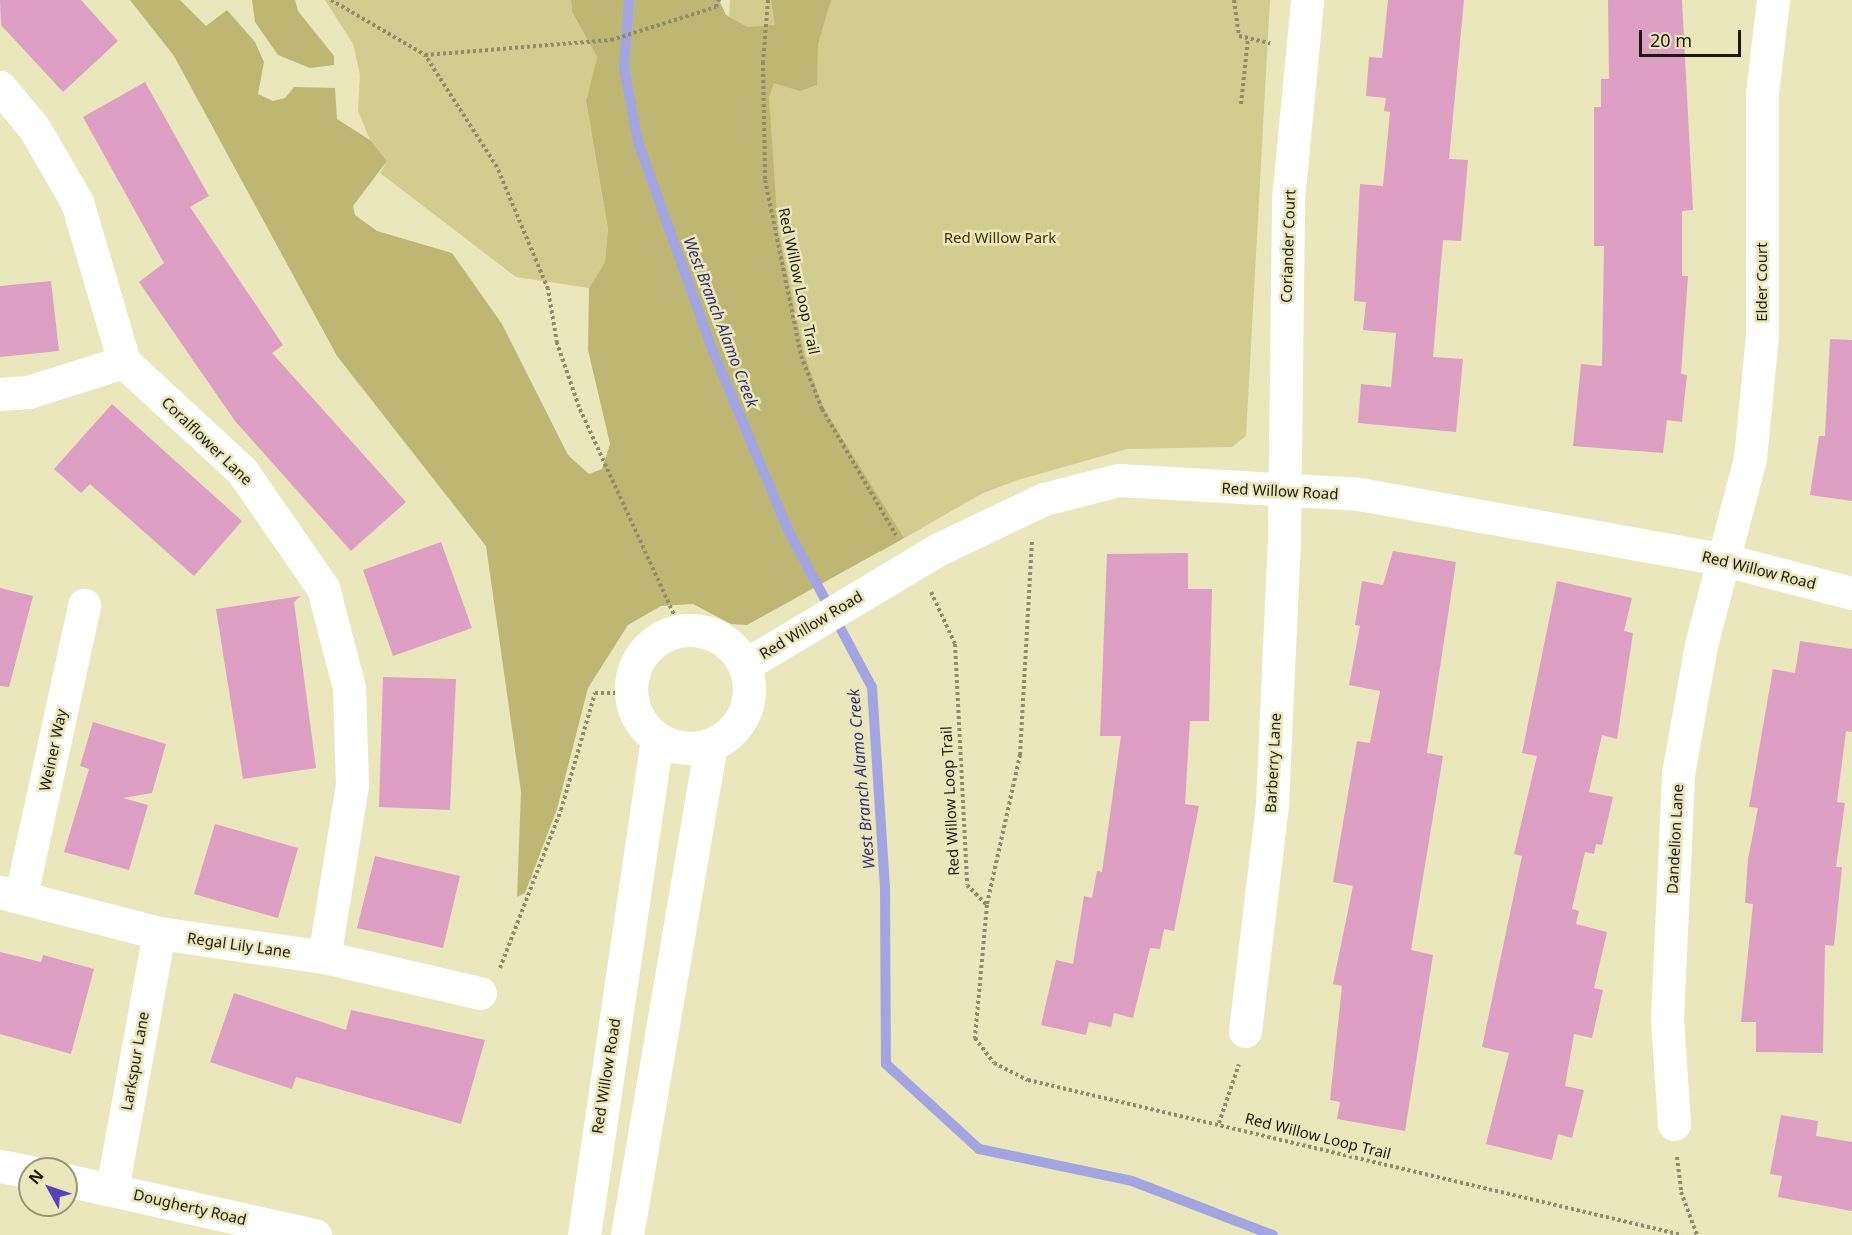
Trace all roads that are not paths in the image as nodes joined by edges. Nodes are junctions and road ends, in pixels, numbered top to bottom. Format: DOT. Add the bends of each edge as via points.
graph roads {
  1 [pos="1307,0"];
  2 [pos="1773,0"];
  3 [pos="0,87"];
  4 [pos="124,362"];
  5 [pos="0,394"];
  6 [pos="1283,493"];
  7 [pos="1725,560"];
  8 [pos="1852,594"];
  9 [pos="84,605"];
  10 [pos="745,665"];
  11 [pos="657,739"];
  12 [pos="711,745"];
  13 [pos="10,893"];
  14 [pos="159,933"];
  15 [pos="324,957"];
  16 [pos="480,993"];
  17 [pos="1245,1031"];
  18 [pos="1674,1124"];
  19 [pos="0,1166"];
  20 [pos="18,1170"];
  21 [pos="78,1182"];
  22 [pos="112,1189"];
  23 [pos="315,1235"];
  24 [pos="584,1235"];
  25 [pos="627,1235"];
  1 -- 6 [label="street, Coriander Court" via="1288,199"];
  2 -- 7 [label="street, Elder Court" via="1762,93 1762,336 1750,458"];
  3 -- 4 [label="street" via="34,128 76,202"];
  4 -- 5 [label="street" via="28,392"];
  4 -- 15 [label="street, Coralflower Lane" via="242,471 323,588 349,688 352,785"];
  6 -- 7 [label="street, Red Willow Road" via="1359,494"];
  6 -- 10 [label="street, Red Willow Road" via="1119,480 1034,504 939,549"];
  6 -- 17 [label="street, Barberry Lane" via="1272,803"];
  7 -- 8 [label="street, Red Willow Road"];
  7 -- 18 [label="street, Dandelion Lane" via="1701,645 1678,774 1667,1019"];
  9 -- 13 [label="street, Weiner Way"];
  10 -- 11 [label="street" via="718,637 681,630 649,645 638,659 630,693 644,727"];
  10 -- 12 [label="street" via="745,712 737,725"];
  11 -- 12 [label="street" via="684,748"];
  11 -- 24 [label="street, Red Willow Road"];
  12 -- 25 [label="street"];
  13 -- 14 [label="street, Regal Lily Lane"];
  14 -- 15 [label="street, Regal Lily Lane"];
  14 -- 22 [label="street, Larkspur Lane"];
  15 -- 16 [label="street, Regal Lily Lane"];
  19 -- 20 [label="street"];
  21 -- 22 [label="street, Dougherty Road"];
  22 -- 23 [label="street, Dougherty Road"];
}
